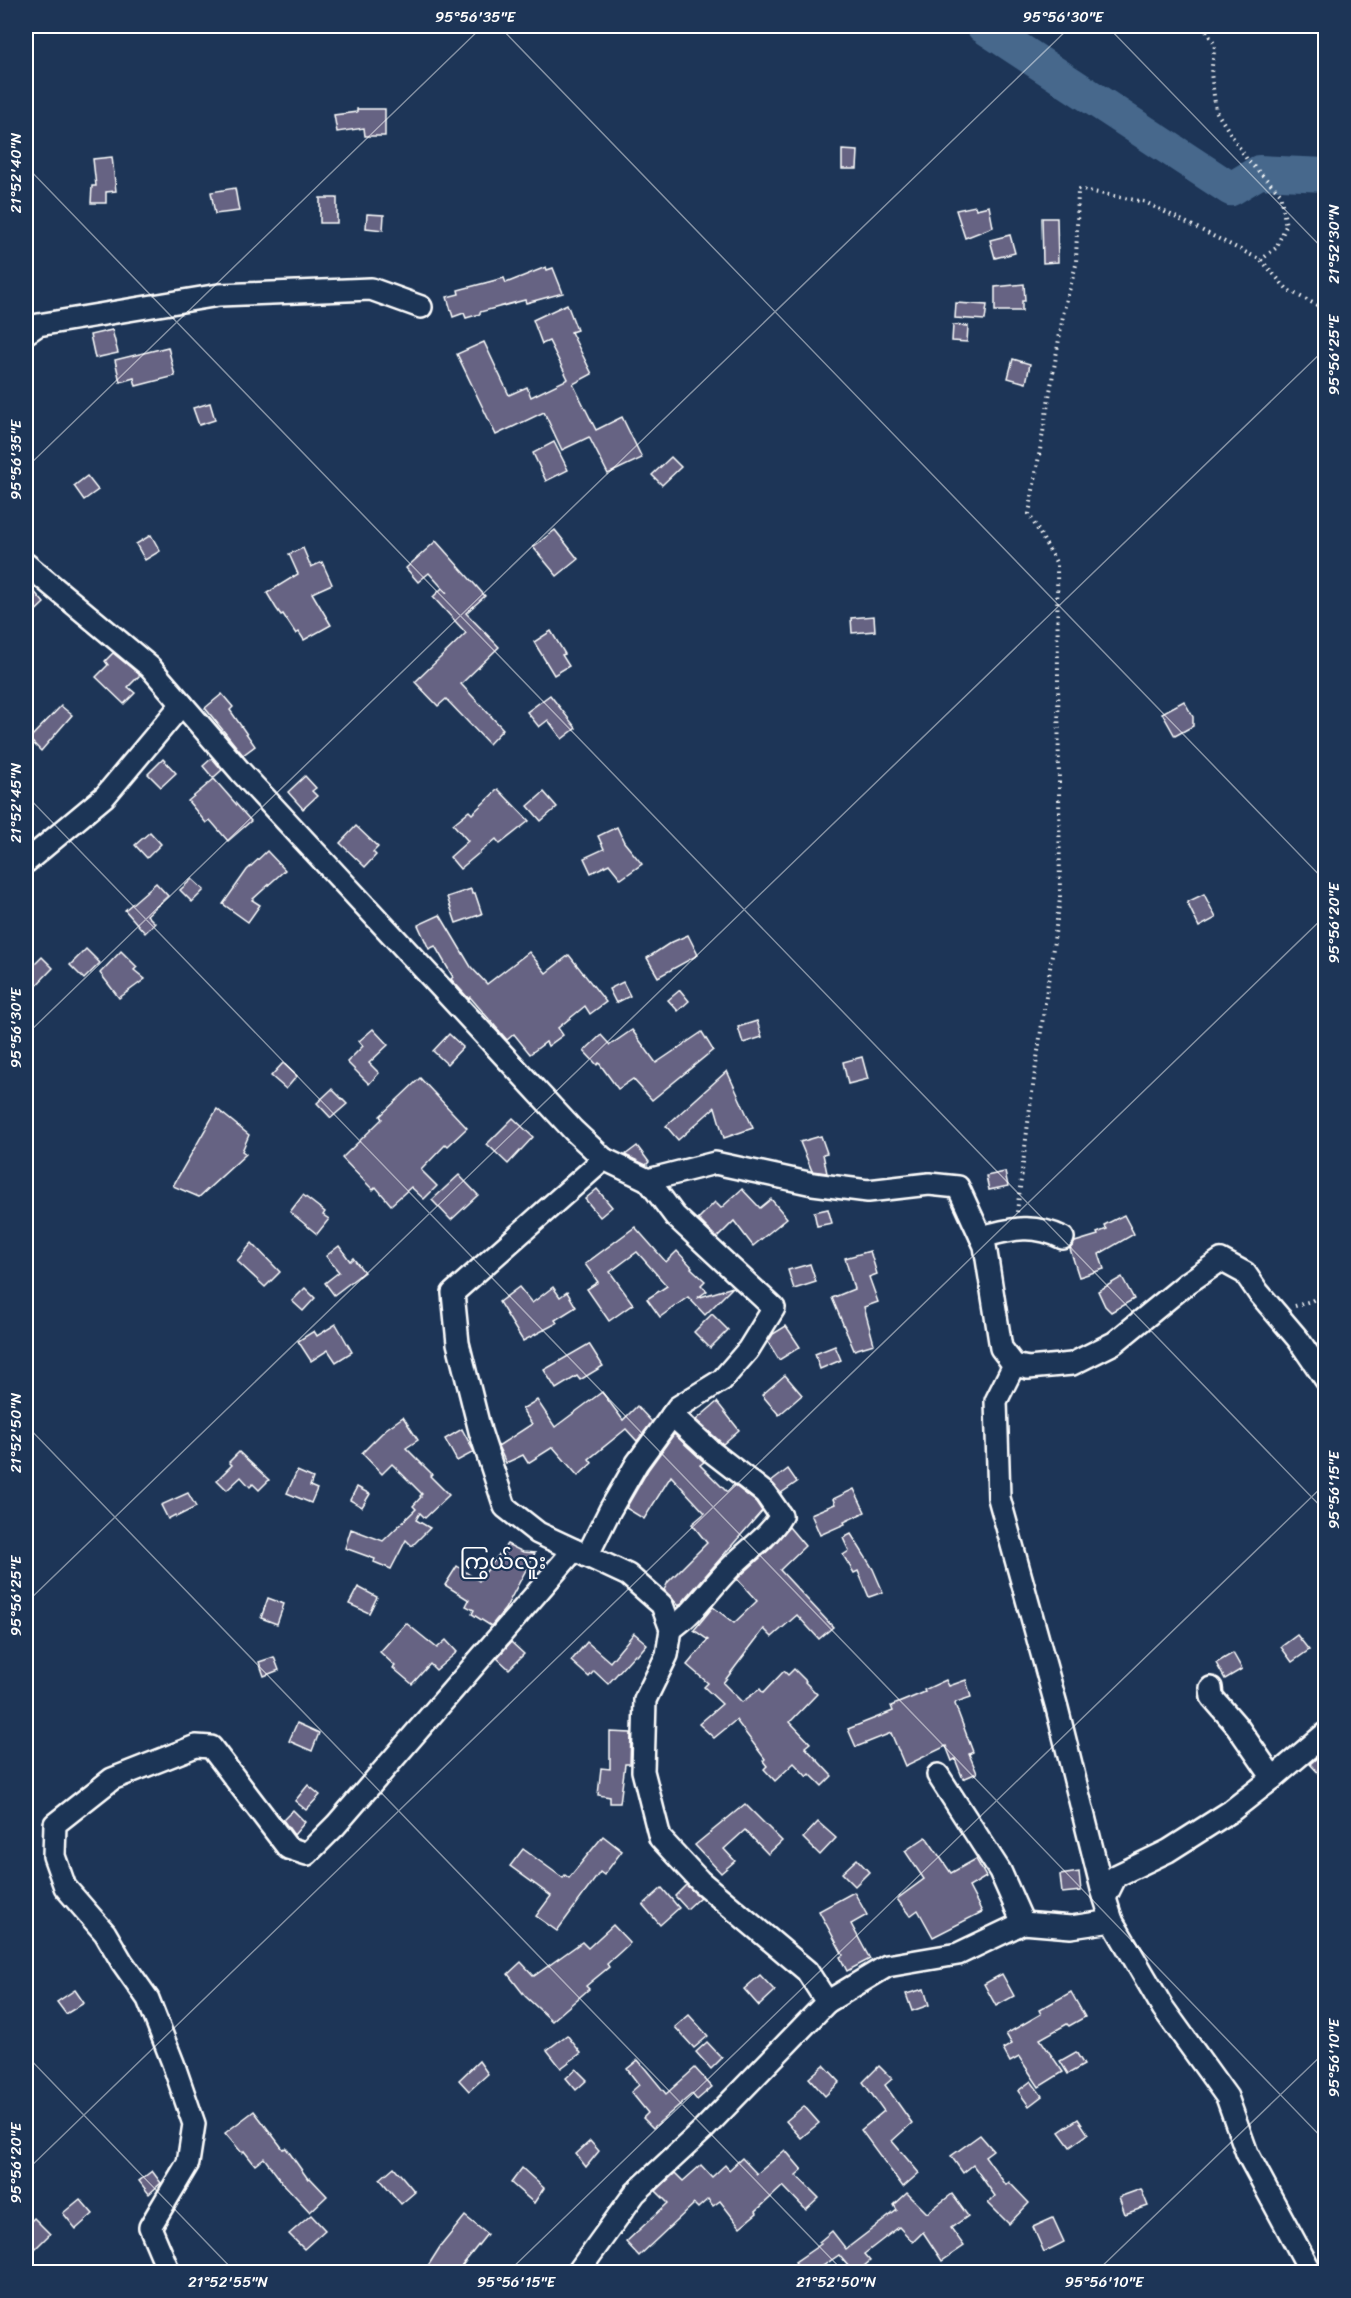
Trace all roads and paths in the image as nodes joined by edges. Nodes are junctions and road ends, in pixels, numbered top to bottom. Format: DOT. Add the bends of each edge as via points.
graph roads {
  1 [pos="1203,26"];
  2 [pos="1261,260"];
  3 [pos="421,307"];
  4 [pos="1326,310"];
  5 [pos="26,333"];
  6 [pos="26,564"];
  7 [pos="182,704"];
  8 [pos="26,862"];
  9 [pos="604,1159"];
  10 [pos="648,1180"];
  11 [pos="1016,1228"];
  12 [pos="981,1237"];
  13 [pos="1064,1238"];
  14 [pos="1326,1293"];
  15 [pos="1274,1312"];
  16 [pos="1014,1365"];
  17 [pos="1326,1380"];
  18 [pos="672,1415"];
  19 [pos="581,1553"];
  20 [pos="671,1629"];
  21 [pos="1211,1688"];
  22 [pos="1326,1733"];
  23 [pos="938,1775"];
  24 [pos="1273,1778"];
  25 [pos="1105,1898"];
  26 [pos="1112,1921"];
  27 [pos="1023,1923"];
  28 [pos="827,2002"];
  29 [pos="169,2272"];
  30 [pos="578,2272"];
  31 [pos="1311,2272"];
  1 -- 2 [label="path" via="1215,45 1210,73 1216,111 1248,161 1280,192 1286,226 1276,248"];
  2 -- 4 [label="path" via="1288,290"];
  2 -- 11 [label="path" via="1145,202 1078,189 1076,265 1064,310 1029,514 1057,564 1060,899"];
  3 -- 5 [label="street" via="371,289 219,295 38,325"];
  6 -- 7 [label="street" via="150,667"];
  7 -- 8 [label="street" via="105,796"];
  7 -- 9 [label="street" via="240,771"];
  9 -- 10 [label="street"];
  9 -- 19 [label="street" via="453,1293 458,1343 480,1431 505,1507 538,1533"];
  10 -- 12 [label="street" via="715,1163 813,1184 868,1191 929,1184 958,1187"];
  10 -- 18 [label="street" via="675,1216 774,1308 748,1350 722,1380 678,1407"];
  11 -- 12 [label="street"];
  11 -- 13 [label="street" via="1050,1232"];
  12 -- 16 [label="street" via="1001,1348"];
  14 -- 15 [label="path" via="1311,1302"];
  15 -- 16 [label="street" via="1245,1273 1221,1260 1114,1343 1072,1364 1028,1368"];
  15 -- 17 [label="street"];
  16 -- 25 [label="street" via="996,1401 999,1498"];
  18 -- 19 [label="street"];
  18 -- 20 [label="street" via="765,1493 781,1516 685,1620"];
  19 -- 20 [label="street" via="628,1575 662,1605"];
  19 -- 29 [label="street" via="307,1854 288,1848 211,1747 195,1746 112,1779 55,1824 54,1856 65,1887 105,1933 148,1999 194,2124 188,2163 150,2227"];
  20 -- 28 [label="street" via="667,1655 645,1700 643,1771 660,1838 700,1881 807,1971"];
  21 -- 24 [label="street" via="1212,1697"];
  22 -- 24 [label="street"];
  23 -- 27 [label="street" via="1000,1871"];
  24 -- 25 [label="street" via="1231,1811 1168,1851 1116,1876"];
  25 -- 26 [label="street"];
  26 -- 27 [label="street" via="1071,1927"];
  26 -- 31 [label="street" via="1162,2008 1227,2097 1247,2153"];
  27 -- 28 [label="street" via="958,1954 887,1966"];
  28 -- 30 [label="street" via="704,2129 635,2193"];
}
